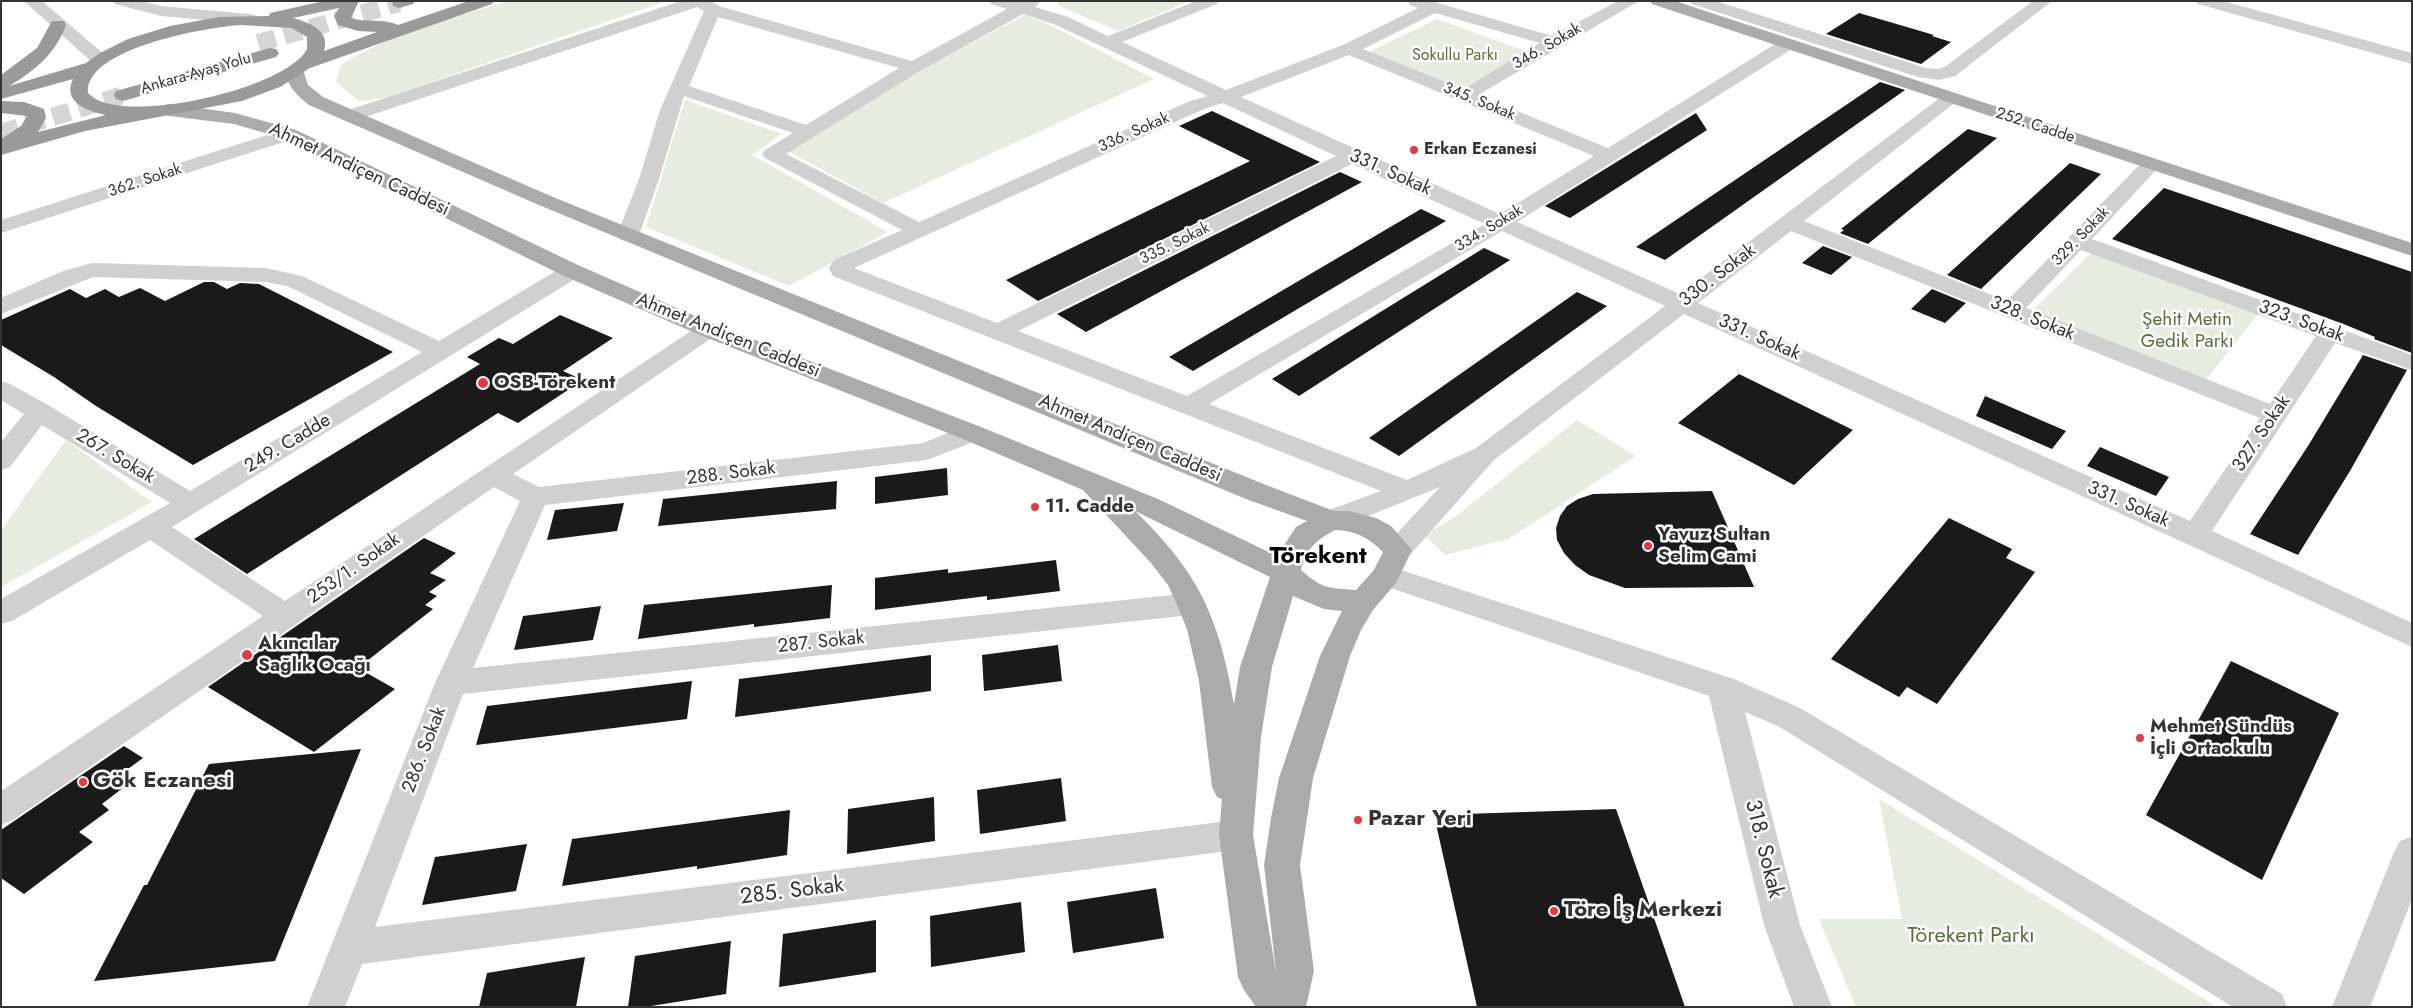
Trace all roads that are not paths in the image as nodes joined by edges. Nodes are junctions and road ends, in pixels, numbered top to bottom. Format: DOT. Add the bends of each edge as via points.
graph roads {
  1 [pos="32,1"];
  2 [pos="121,1"];
  3 [pos="347,1"];
  4 [pos="351,1"];
  5 [pos="446,1"];
  6 [pos="486,1"];
  7 [pos="997,1"];
  8 [pos="1211,1"];
  9 [pos="1413,1"];
  10 [pos="1631,1"];
  11 [pos="1658,1"];
  12 [pos="1698,1"];
  13 [pos="2044,1"];
  14 [pos="2204,1"];
  15 [pos="703,4"];
  16 [pos="1028,5"];
  17 [pos="1433,7"];
  18 [pos="407,10"];
  19 [pos="253,20"];
  20 [pos="58,25"];
  21 [pos="1108,42"];
  22 [pos="1554,42"];
  23 [pos="1786,44"];
  24 [pos="264,48"];
  25 [pos="1349,49"];
  26 [pos="2412,59"];
  27 [pos="95,64"];
  28 [pos="300,67"];
  29 [pos="914,68"];
  30 [pos="1,83"];
  31 [pos="678,88"];
  32 [pos="118,90"];
  33 [pos="1,94"];
  34 [pos="1222,95"];
  35 [pos="1464,96"];
  36 [pos="1952,98"];
  37 [pos="1,107"];
  38 [pos="163,111"];
  39 [pos="349,116"];
  40 [pos="808,132"];
  41 [pos="288,134"];
  42 [pos="1,148"];
  43 [pos="1609,155"];
  44 [pos="1352,156"];
  45 [pos="2151,164"];
  46 [pos="1501,223"];
  47 [pos="1789,223"];
  48 [pos="1,227"];
  49 [pos="918,230"];
  50 [pos="628,235"];
  51 [pos="2078,241"];
  52 [pos="2412,250"];
  53 [pos="572,271"];
  54 [pos="1682,304"];
  55 [pos="1,306"];
  56 [pos="2011,310"];
  57 [pos="708,330"];
  58 [pos="998,332"];
  59 [pos="2330,333"];
  60 [pos="440,350"];
  61 [pos="2412,363"];
  62 [pos="1,389"];
  63 [pos="1188,406"];
  64 [pos="39,411"];
  65 [pos="2275,415"];
  66 [pos="972,433"];
  67 [pos="1485,454"];
  68 [pos="1,461"];
  69 [pos="493,475"];
  70 [pos="1093,485"];
  71 [pos="1408,491"];
  72 [pos="535,497"];
  73 [pos="190,503"];
  74 [pos="1331,520"];
  75 [pos="151,527"];
  76 [pos="2195,535"];
  77 [pos="1392,563"];
  78 [pos="1286,573"];
  79 [pos="1363,602"];
  80 [pos="1191,604"];
  81 [pos="1,613"];
  82 [pos="286,616"];
  83 [pos="2412,636"];
  84 [pos="451,683"];
  85 [pos="1723,688"];
  86 [pos="1,810"];
  87 [pos="1236,835"];
  88 [pos="2412,852"];
  89 [pos="2403,899"];
  90 [pos="349,948"];
  91 [pos="326,1007"];
  92 [pos="1279,1007"];
  93 [pos="1287,1007"];
  94 [pos="1813,1007"];
  95 [pos="2268,1007"];
  96 [pos="2351,1007"];
  1 -- 20 [label="street"];
  2 -- 19 [label="street" via="161,11"];
  3 -- 19 [label="highway"];
  4 -- 18 [label="highway" via="342,16 349,24 383,28"];
  5 -- 18 [label="highway"];
  6 -- 18 [label="highway"];
  7 -- 16 [label="street, 331. Sokak"];
  8 -- 21 [label="street"];
  9 -- 17 [label="street"];
  10 -- 22 [label="street, 346. Sokak"];
  11 -- 23 [label="main road, 252. Cadde"];
  12 -- 13 [label="street" via="1937,75 1952,70"];
  14 -- 26 [label="street"];
  15 -- 29 [label="street"];
  15 -- 31 [label="street"];
  15 -- 39 [label="street"];
  16 -- 21 [label="street, 331. Sokak"];
  16 -- 29 [label="street"];
  17 -- 22 [label="street"];
  17 -- 25 [label="street, 336. Sokak"];
  18 -- 28 [label="highway"];
  19 -- 27 [label="highway" via="210,23 169,32 131,44"];
  19 -- 28 [label="highway" via="288,22 312,32 317,39 317,48"];
  20 -- 27 [label="street"];
  20 -- 30 [label="highway" via="44,51"];
  21 -- 34 [label="street, 331. Sokak"];
  22 -- 35 [label="street, 346. Sokak"];
  23 -- 36 [label="main road, 252. Cadde"];
  23 -- 43 [label="street, 334. Sokak"];
  24 -- 32 [label="highway, Ankara-Ayaş Yolu"];
  25 -- 34 [label="street, 336. Sokak" via="1253,88"];
  25 -- 35 [label="street, 345. Sokak"];
  27 -- 33 [label="highway"];
  27 -- 38 [label="highway" via="77,87 86,102 114,110"];
  28 -- 38 [label="highway" via="240,96"];
  28 -- 39 [label="main road, Ahmet Andiçen Caddesi" via="296,80 305,94"];
  29 -- 40 [label="street"];
  31 -- 40 [label="street"];
  31 -- 50 [label="street"];
  34 -- 44 [label="street, 331. Sokak"];
  34 -- 49 [label="street, 336. Sokak"];
  35 -- 43 [label="street, 345. Sokak"];
  36 -- 45 [label="main road, 252. Cadde"];
  36 -- 47 [label="street, 330. Sokak"];
  37 -- 42 [label="highway" via="24,108 37,113 38,117 30,129"];
  38 -- 41 [label="main road, Ahmet Andiçen Caddesi" via="235,119"];
  38 -- 42 [label="highway" via="83,126"];
  39 -- 50 [label="main road, Ahmet Andiçen Caddesi"];
  40 -- 49 [label="street" via="772,154"];
  41 -- 48 [label="street, 362. Sokak"];
  41 -- 53 [label="main road, Ahmet Andiçen Caddesi"];
  43 -- 46 [label="street, 334. Sokak"];
  44 -- 46 [label="street, 331. Sokak"];
  44 -- 58 [label="street, 335. Sokak"];
  45 -- 51 [label="street, 329. Sokak"];
  45 -- 52 [label="main road, 252. Cadde"];
  46 -- 54 [label="street, 331. Sokak"];
  46 -- 63 [label="street, 334. Sokak"];
  47 -- 54 [label="street, 330. Sokak"];
  47 -- 56 [label="street, 328. Sokak"];
  49 -- 58 [label="street, 336. Sokak" via="842,265 841,271"];
  50 -- 74 [label="main road, Ahmet Andiçen Caddesi"];
  51 -- 56 [label="street, 329. Sokak"];
  51 -- 59 [label="street, 323. Sokak"];
  53 -- 57 [label="main road, Ahmet Andiçen Caddesi"];
  53 -- 60 [label="street, 249. Cadde"];
  54 -- 67 [label="street, 330. Sokak"];
  54 -- 76 [label="street, 331. Sokak"];
  55 -- 60 [label="street" via="92,270 266,275 294,281"];
  56 -- 65 [label="street, 328. Sokak"];
  57 -- 66 [label="main road, Ahmet Andiçen Caddesi"];
  57 -- 69 [label="street, 253/1. Sokak"];
  58 -- 63 [label="street"];
  59 -- 61 [label="street, 323. Sokak"];
  59 -- 65 [label="street, 327. Sokak"];
  60 -- 73 [label="street, 249. Cadde"];
  62 -- 64 [label="street, 267. Sokak"];
  63 -- 71 [label="street"];
  64 -- 68 [label="street"];
  64 -- 73 [label="street, 267. Sokak"];
  65 -- 76 [label="street, 327. Sokak"];
  66 -- 70 [label="main road, Ahmet Andiçen Caddesi"];
  66 -- 72 [label="street, 288. Sokak" via="927,450"];
  67 -- 71 [label="street, 330. Sokak"];
  67 -- 77 [label="street, 330. Sokak"];
  69 -- 72 [label="street"];
  69 -- 82 [label="street, 253/1. Sokak"];
  70 -- 78 [label="main road, Ahmet Andiçen Caddesi" via="1148,506"];
  70 -- 80 [label="main road" via="1162,556"];
  71 -- 74 [label="street, 330. Sokak"];
  72 -- 84 [label="street, 286. Sokak"];
  73 -- 75 [label="street, 249. Cadde"];
  74 -- 77 [label="main road" via="1366,525 1381,533"];
  74 -- 78 [label="main road" via="1297,543"];
  75 -- 81 [label="street, 249. Cadde"];
  75 -- 82 [label="street"];
  76 -- 83 [label="street, 331. Sokak"];
  77 -- 79 [label="main road"];
  77 -- 85 [label="street"];
  78 -- 79 [label="main road" via="1306,591 1324,598"];
  78 -- 87 [label="main road" via="1254,676"];
  79 -- 93 [label="main road" via="1347,628 1323,690 1296,778 1288,818 1282,865 1295,971"];
  80 -- 84 [label="street, 287. Sokak"];
  80 -- 87 [label="main road" via="1211,662"];
  82 -- 86 [label="street, 253/1. Sokak"];
  84 -- 90 [label="street, 286. Sokak"];
  85 -- 94 [label="street, 318. Sokak" via="1782,925"];
  85 -- 95 [label="street" via="1813,731"];
  87 -- 90 [label="street, 285. Sokak"];
  87 -- 92 [label="main road" via="1257,977"];
  88 -- 89 [label="street"];
  89 -- 96 [label="street"];
  90 -- 91 [label="street, 286. Sokak"];
}
